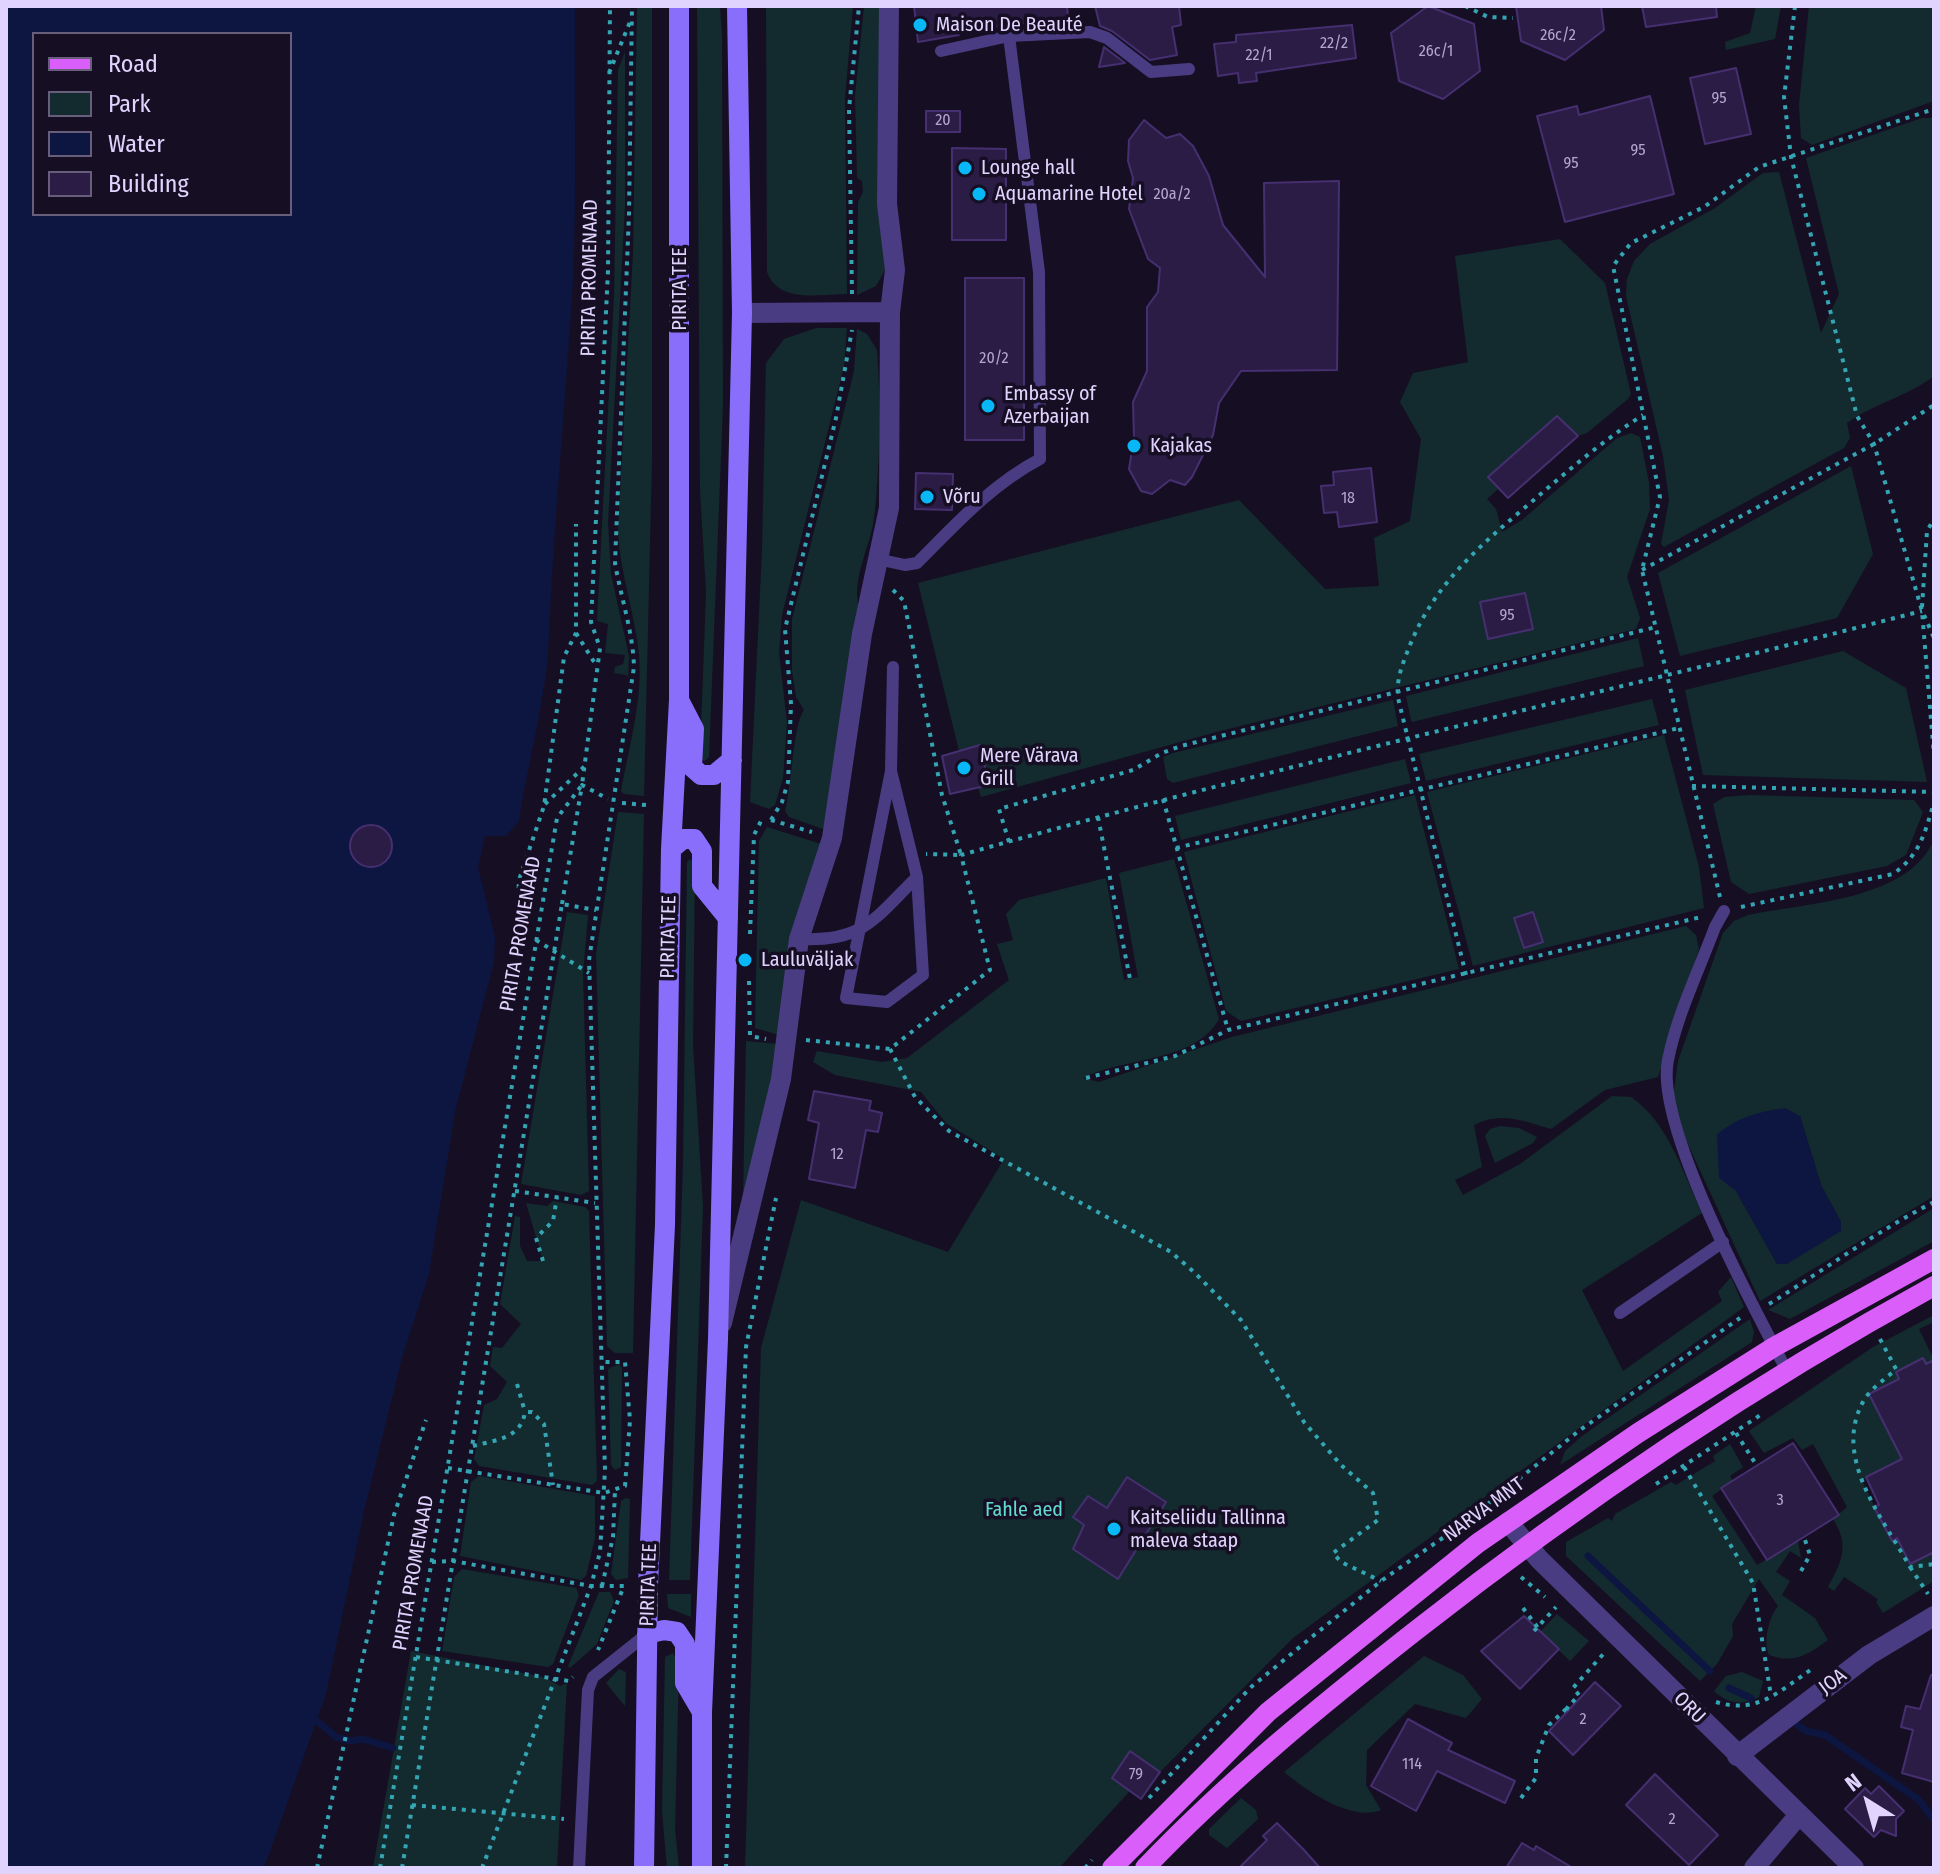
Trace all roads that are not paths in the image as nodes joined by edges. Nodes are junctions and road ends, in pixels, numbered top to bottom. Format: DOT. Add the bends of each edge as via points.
graph roads {
  1 [pos="679,6"];
  2 [pos="737,6"];
  3 [pos="889,6"];
  4 [pos="1009,36"];
  5 [pos="941,51"];
  6 [pos="1189,69"];
  7 [pos="890,312"];
  8 [pos="742,313"];
  9 [pos="877,559"];
  10 [pos="893,667"];
  11 [pos="679,700"];
  12 [pos="732,760"];
  13 [pos="891,771"];
  14 [pos="671,849"];
  15 [pos="917,877"];
  16 [pos="1724,911"];
  17 [pos="728,918"];
  18 [pos="860,932"];
  19 [pos="799,939"];
  20 [pos="1723,1242"];
  21 [pos="1934,1259"];
  22 [pos="1934,1286"];
  23 [pos="1620,1313"];
  24 [pos="718,1339"];
  25 [pos="1774,1347"];
  26 [pos="1787,1371"];
  27 [pos="1508,1522"];
  28 [pos="1525,1545"];
  29 [pos="1934,1616"];
  30 [pos="647,1634"];
  31 [pos="702,1712"];
  32 [pos="1737,1756"];
  33 [pos="1798,1816"];
  34 [pos="579,1868"];
  35 [pos="644,1868"];
  36 [pos="702,1868"];
  37 [pos="1112,1868"];
  38 [pos="1145,1868"];
  39 [pos="1754,1868"];
  40 [pos="1854,1868"];
  1 -- 11 [label="main road, PIRITA TEE"];
  2 -- 8 [label="main road"];
  3 -- 7 [label="street" via="887,204 895,270"];
  4 -- 5 [label="lane"];
  4 -- 6 [label="lane" via="1090,32 1107,38 1151,72"];
  4 -- 9 [label="lane" via="1039,272 1040,459 985,495 917,563"];
  7 -- 8 [label="street"];
  7 -- 9 [label="street" via="889,508"];
  8 -- 12 [label="main road"];
  9 -- 19 [label="street" via="832,838"];
  10 -- 13 [label="lane"];
  11 -- 12 [label="main road" via="694,729 692,767 701,775 714,775"];
  11 -- 14 [label="main road, PIRITA TEE"];
  12 -- 17 [label="main road"];
  13 -- 15 [label="lane"];
  13 -- 18 [label="lane"];
  14 -- 17 [label="main road" via="683,839 694,839 702,851 702,886"];
  14 -- 30 [label="main road, PIRITA TEE" via="665,1225"];
  15 -- 18 [label="lane"];
  15 -- 18 [label="lane" via="923,975 887,1002 846,998"];
  16 -- 20 [label="lane" via="1667,1061 1666,1096"];
  17 -- 24 [label="main road"];
  18 -- 19 [label="lane"];
  19 -- 24 [label="street" via="781,1079"];
  20 -- 23 [label="lane"];
  20 -- 25 [label="lane"];
  21 -- 25 [label="main road, NARVA MNT"];
  22 -- 26 [label="main road"];
  24 -- 31 [label="main road"];
  25 -- 26 [label="lane"];
  25 -- 27 [label="main road, NARVA MNT"];
  26 -- 28 [label="main road"];
  27 -- 28 [label="street, ORU"];
  27 -- 37 [label="main road, NARVA MNT" via="1410,1594 1268,1712"];
  28 -- 32 [label="street, ORU"];
  28 -- 38 [label="main road" via="1259,1757"];
  29 -- 32 [label="street, JOA" via="1869,1655"];
  30 -- 31 [label="main road" via="677,1632 685,1644 685,1683"];
  30 -- 34 [label="lane" via="593,1677 588,1690"];
  30 -- 35 [label="main road, PIRITA TEE"];
  31 -- 36 [label="main road"];
  32 -- 33 [label="street, ORU"];
  33 -- 39 [label="street"];
  33 -- 40 [label="street, ORU"];
}
